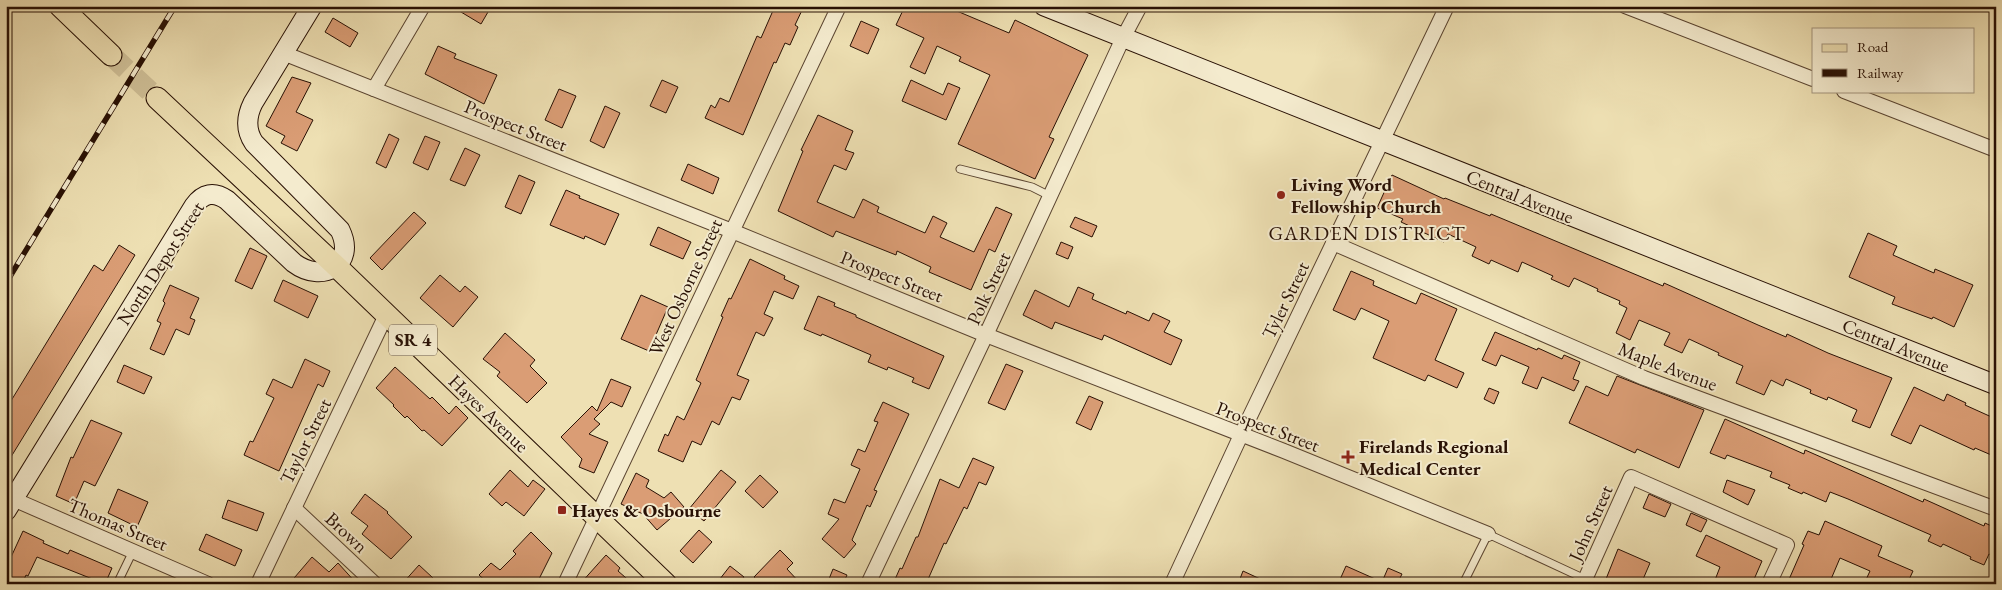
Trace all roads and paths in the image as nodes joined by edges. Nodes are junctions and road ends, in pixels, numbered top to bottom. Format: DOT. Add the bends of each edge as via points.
graph roads {
  1 [pos="60,6"];
  2 [pos="312,6"];
  3 [pos="423,6"];
  4 [pos="839,6"];
  5 [pos="1044,6"];
  6 [pos="1140,6"];
  7 [pos="1447,6"];
  8 [pos="1625,6"];
  9 [pos="1123,38"];
  10 [pos="283,53"];
  11 [pos="111,55"];
  12 [pos="1812,79"];
  13 [pos="374,89"];
  14 [pos="1847,92"];
  15 [pos="157,98"];
  16 [pos="1382,141"];
  17 [pos="1996,150"];
  18 [pos="960,168"];
  19 [pos="1050,196"];
  20 [pos="732,231"];
  21 [pos="1333,243"];
  22 [pos="336,266"];
  23 [pos="386,315"];
  24 [pos="986,336"];
  25 [pos="1996,385"];
  26 [pos="1241,436"];
  27 [pos="10,505"];
  28 [pos="294,508"];
  29 [pos="1996,509"];
  30 [pos="597,516"];
  31 [pos="1488,534"];
  32 [pos="133,551"];
  33 [pos="1584,581"];
  34 [pos="117,584"];
  35 [pos="208,584"];
  36 [pos="258,584"];
  37 [pos="375,584"];
  38 [pos="565,584"];
  39 [pos="666,584"];
  40 [pos="868,584"];
  41 [pos="1172,584"];
  42 [pos="1463,584"];
  43 [pos="1769,584"];
  1 -- 11 [label="main road"];
  2 -- 10 [label="street"];
  3 -- 13 [label="street"];
  4 -- 20 [label="street, West Osborne Street"];
  5 -- 9 [label="street, Central Avenue"];
  6 -- 9 [label="street, Polk Street"];
  7 -- 16 [label="street, Tyler Street"];
  8 -- 12 [label="street"];
  9 -- 16 [label="street, Central Avenue"];
  9 -- 19 [label="street, Polk Street"];
  10 -- 13 [label="street, Prospect Street"];
  10 -- 22 [label="street" via="250,109 249,133 254,143 340,230 344,249"];
  13 -- 20 [label="street, Prospect Street"];
  14 -- 17 [label="street"];
  15 -- 22 [label="main road, Hayes Avenue / SR 4"];
  16 -- 21 [label="street, Tyler Street"];
  16 -- 25 [label="street, Central Avenue"];
  18 -- 19 [label="lane" via="1032,187"];
  19 -- 24 [label="street, Polk Street"];
  20 -- 24 [label="street, Prospect Street"];
  20 -- 30 [label="street, West Osborne Street"];
  21 -- 26 [label="street, Tyler Street"];
  21 -- 29 [label="street, Maple Avenue" via="1644,378"];
  22 -- 23 [label="main road, Hayes Avenue / SR 4"];
  22 -- 27 [label="street, North Depot Street" via="321,273 303,269 227,200 217,194 202,197"];
  23 -- 28 [label="street, Taylor Street"];
  23 -- 30 [label="main road, Hayes Avenue / SR 4"];
  24 -- 26 [label="street, Prospect Street"];
  24 -- 40 [label="street, Polk Street"];
  26 -- 31 [label="street, Prospect Street"];
  26 -- 41 [label="street, Tyler Street"];
  27 -- 32 [label="street, Thomas Street"];
  28 -- 36 [label="street, Taylor Street"];
  28 -- 37 [label="street, Brown"];
  30 -- 38 [label="street, West Osborne Street"];
  30 -- 39 [label="main road, Hayes Avenue / SR 4"];
  31 -- 33 [label="lane"];
  31 -- 42 [label="lane"];
  32 -- 34 [label="lane"];
  32 -- 35 [label="street, Thomas Street"];
  33 -- 43 [label="street, John Street" via="1631,477 1787,545"];
}
